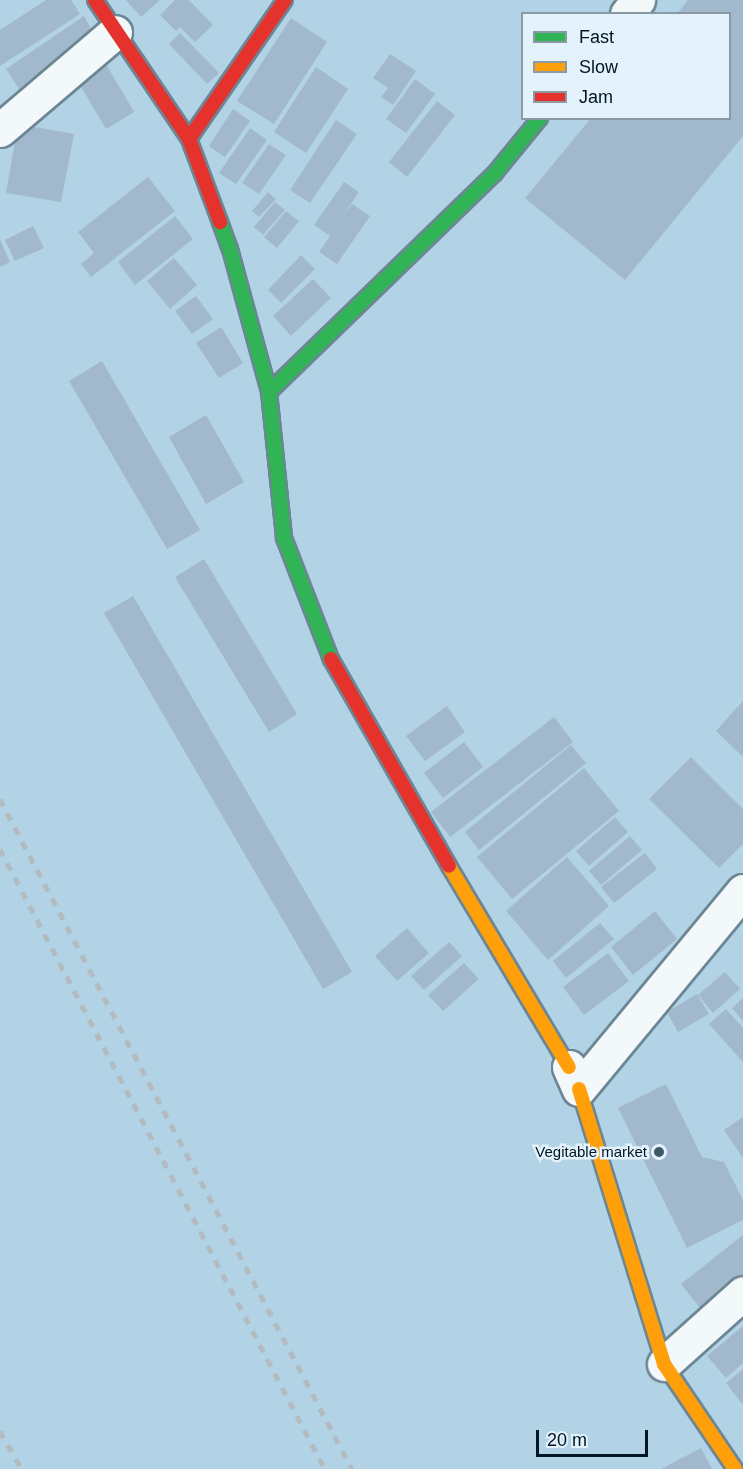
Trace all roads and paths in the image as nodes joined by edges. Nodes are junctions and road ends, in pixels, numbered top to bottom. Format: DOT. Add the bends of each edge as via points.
graph roads {
  1 [pos="95,0"];
  2 [pos="285,0"];
  3 [pos="638,0"];
  4 [pos="629,12"];
  5 [pos="115,32"];
  6 [pos="538,120"];
  7 [pos="0,130"];
  8 [pos="189,139"];
  9 [pos="269,392"];
  10 [pos="743,891"];
  11 [pos="574,1078"];
  12 [pos="743,1293"];
  13 [pos="664,1364"];
  14 [pos="735,1469"];
  1 -- 5 [label="street"];
  2 -- 8 [label="street"];
  3 -- 4 [label="street"];
  5 -- 7 [label="street"];
  5 -- 8 [label="street"];
  6 -- 9 [label="street" via="495,173"];
  8 -- 9 [label="street" via="230,249"];
  9 -- 11 [label="street" via="284,538 331,660"];
  10 -- 11 [label="street"];
  11 -- 13 [label="street"];
  12 -- 13 [label="street"];
  13 -- 14 [label="street"];
}
